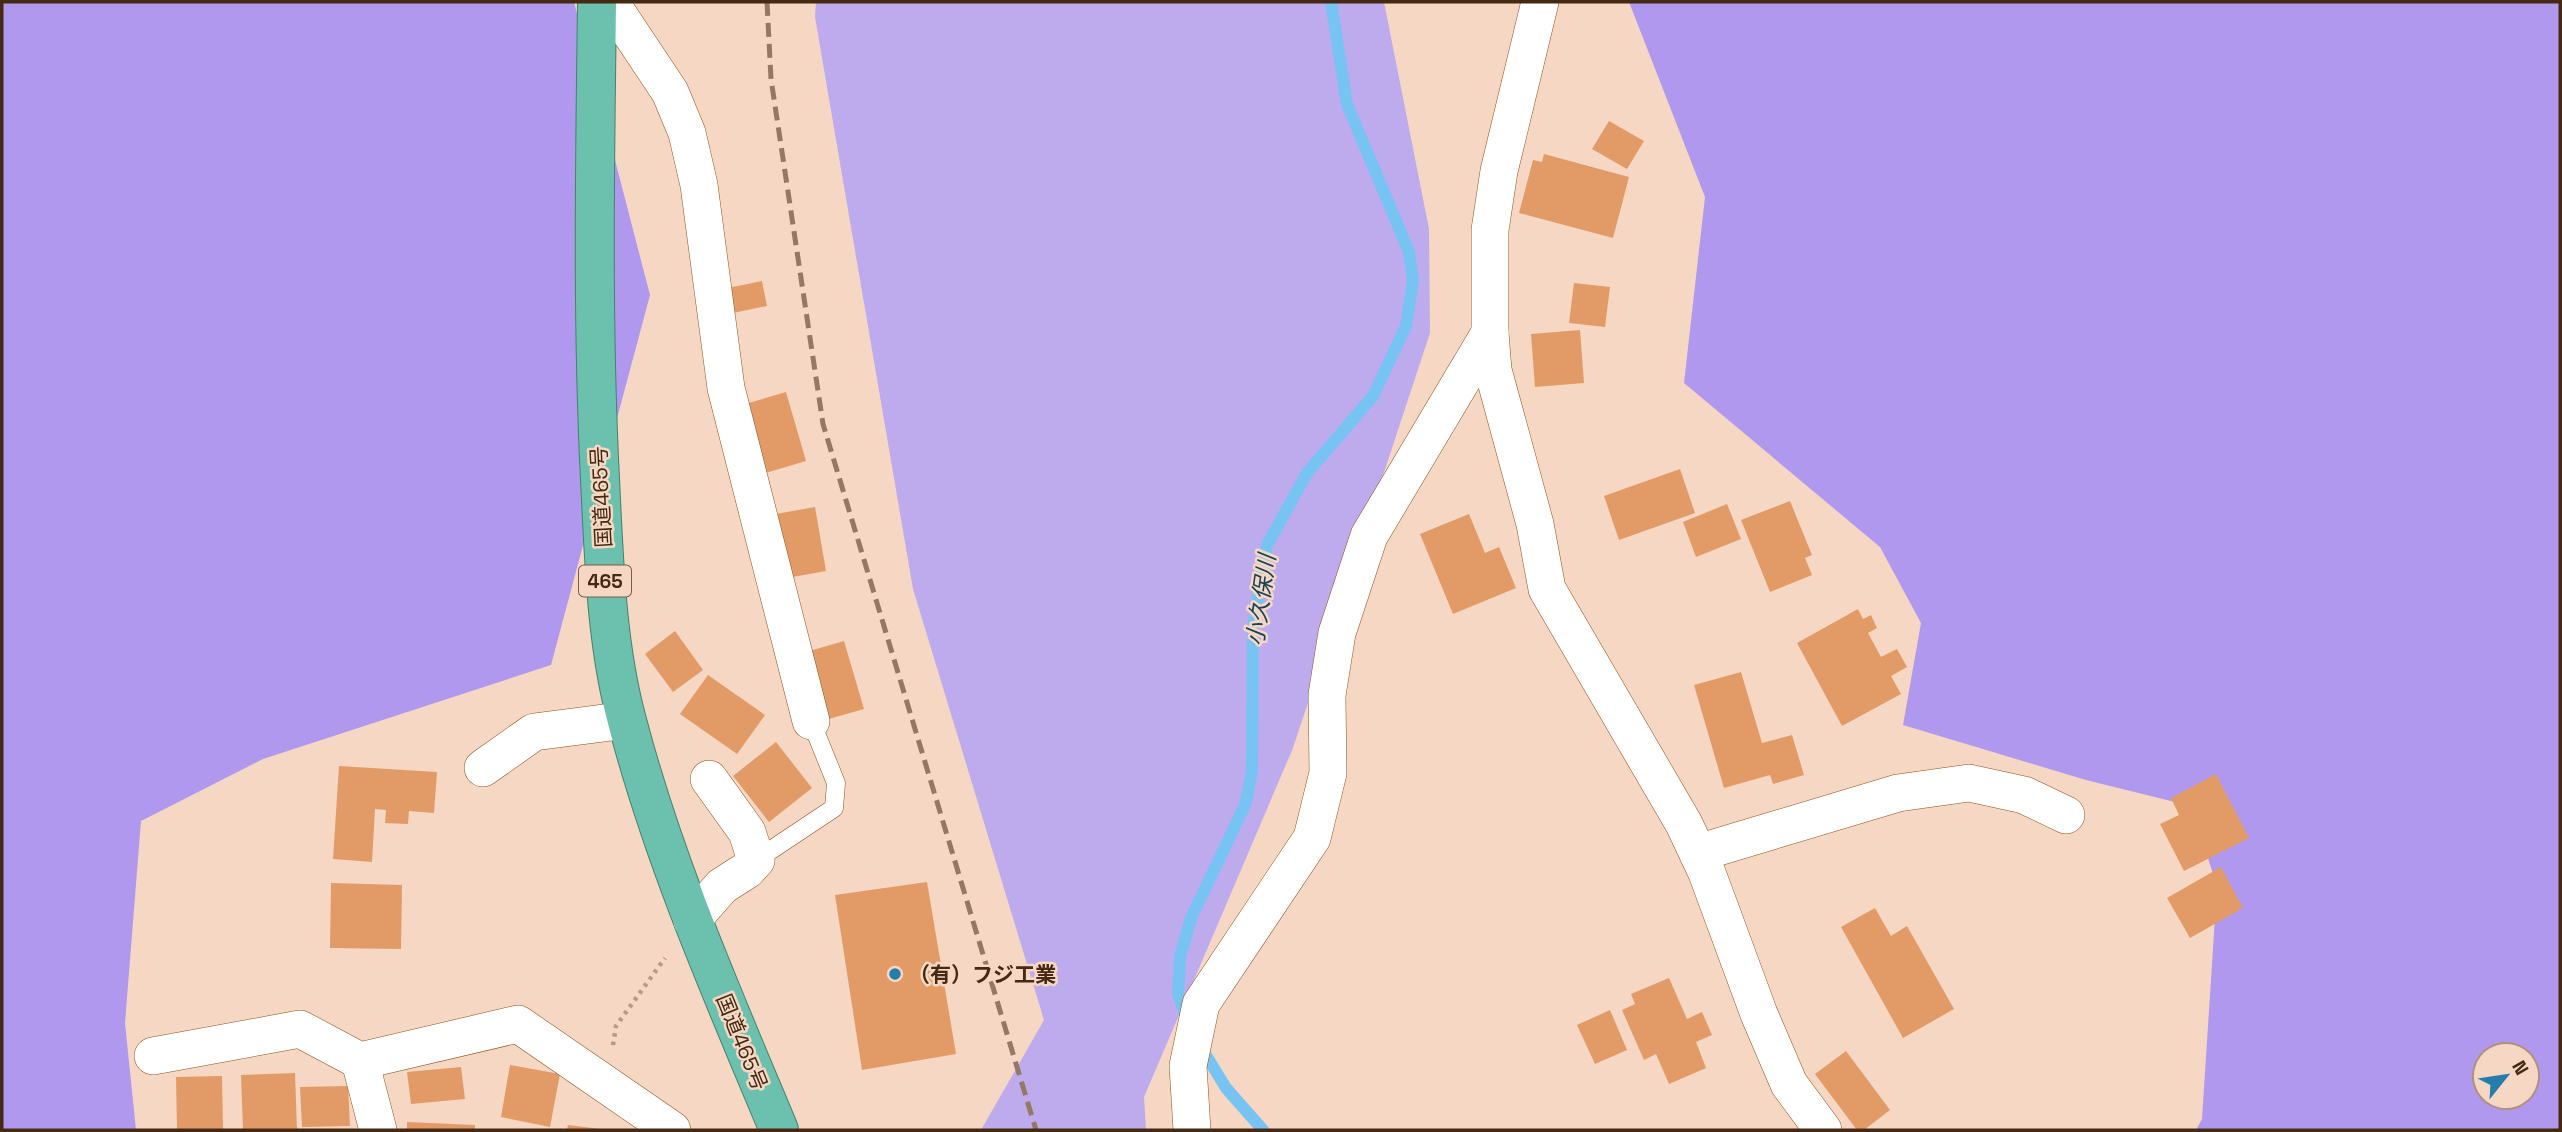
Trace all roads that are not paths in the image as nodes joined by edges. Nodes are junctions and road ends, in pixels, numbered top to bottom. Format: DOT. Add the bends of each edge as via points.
graph roads {
  1 [pos="597,2"];
  2 [pos="610,2"];
  3 [pos="1540,2"];
  4 [pos="1490,332"];
  5 [pos="627,720"];
  6 [pos="811,721"];
  7 [pos="483,768"];
  8 [pos="709,779"];
  9 [pos="2066,815"];
  10 [pos="1698,853"];
  11 [pos="756,860"];
  12 [pos="692,920"];
  13 [pos="153,1056"];
  14 [pos="360,1061"];
  15 [pos="377,1130"];
  16 [pos="672,1130"];
  17 [pos="779,1130"];
  18 [pos="1192,1130"];
  19 [pos="1823,1130"];
  1 -- 5 [label="highway, 国道465号 / 465" via="597,421 606,595"];
  2 -- 6 [label="street" via="670,92 687,133 699,185 726,388"];
  3 -- 4 [label="street" via="1499,171 1490,229"];
  4 -- 10 [label="street" via="1493,370 1535,524 1547,589"];
  4 -- 18 [label="street" via="1368,536 1337,633 1327,695 1328,773 1312,838 1201,1004 1188,1066"];
  5 -- 7 [label="street" via="534,732"];
  5 -- 12 [label="highway, 国道465号 / 465"];
  6 -- 11 [label="lane" via="836,783 834,808"];
  8 -- 11 [label="street" via="747,832"];
  9 -- 10 [label="street" via="2024,795 1969,782 1898,793"];
  10 -- 19 [label="street" via="1789,1084"];
  11 -- 12 [label="street" via="722,886"];
  12 -- 17 [label="highway, 国道465号 / 465"];
  13 -- 14 [label="street" via="300,1029"];
  14 -- 15 [label="street"];
  14 -- 16 [label="street" via="518,1024"];
}
